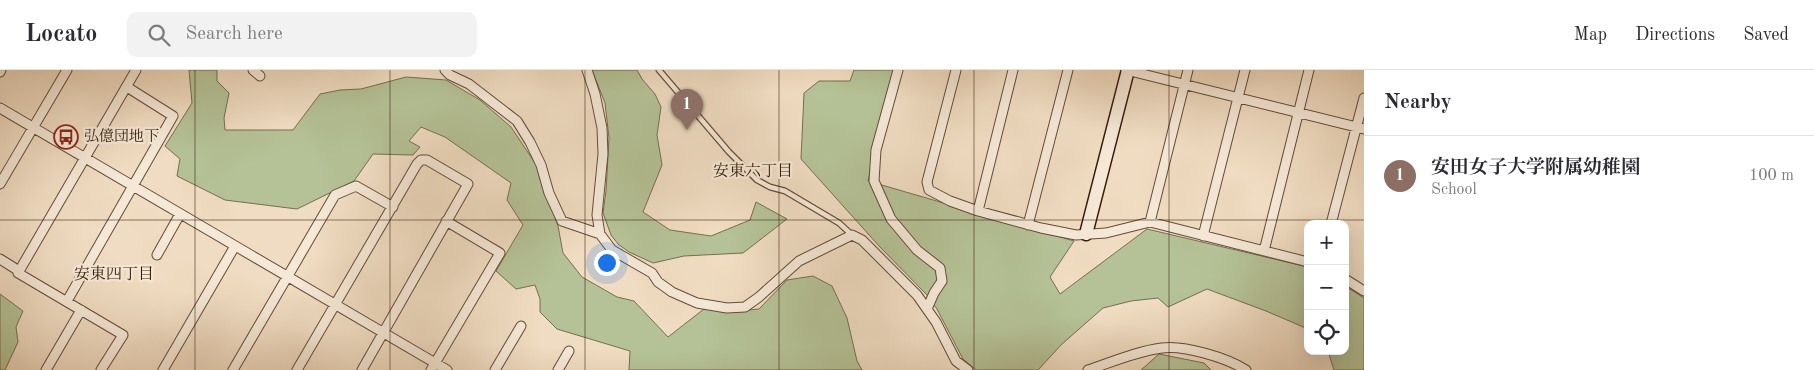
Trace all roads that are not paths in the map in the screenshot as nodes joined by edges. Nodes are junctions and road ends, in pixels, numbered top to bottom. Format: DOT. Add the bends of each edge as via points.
graph roads {
  1 [pos="66,70"];
  2 [pos="136,70"];
  3 [pos="445,70"];
  4 [pos="587,70"];
  5 [pos="659,70"];
  6 [pos="898,70"];
  7 [pos="956,70"];
  8 [pos="1013,70"];
  9 [pos="1068,70"];
  10 [pos="1128,70"];
  11 [pos="1188,70"];
  12 [pos="1245,70"];
  13 [pos="1310,70"];
  14 [pos="1184,84"];
  15 [pos="126,87"];
  16 [pos="1238,98"];
  17 [pos="1364,98"];
  18 [pos="0,108"];
  19 [pos="1298,113"];
  20 [pos="33,128"];
  21 [pos="1360,128"];
  22 [pos="85,158"];
  23 [pos="0,184"];
  24 [pos="132,186"];
  25 [pos="392,207"];
  26 [pos="978,211"];
  27 [pos="180,214"];
  28 [pos="1332,220"];
  29 [pos="446,221"];
  30 [pos="1150,222"];
  31 [pos="1028,225"];
  32 [pos="600,234"];
  33 [pos="1086,234"];
  34 [pos="852,235"];
  35 [pos="1203,236"];
  36 [pos="235,246"];
  37 [pos="1264,251"];
  38 [pos="157,255"];
  39 [pos="0,259"];
  40 [pos="1304,261"];
  41 [pos="19,270"];
  42 [pos="288,277"];
  43 [pos="1349,281"];
  44 [pos="1364,291"];
  45 [pos="66,301"];
  46 [pos="336,305"];
  47 [pos="927,309"];
  48 [pos="81,310"];
  49 [pos="521,326"];
  50 [pos="384,333"];
  51 [pos="569,351"];
  52 [pos="433,366"];
  53 [pos="46,370"];
  54 [pos="101,370"];
  55 [pos="163,370"];
  56 [pos="233,370"];
  57 [pos="297,370"];
  58 [pos="362,370"];
  59 [pos="447,370"];
  60 [pos="495,370"];
  61 [pos="558,370"];
  62 [pos="968,370"];
  63 [pos="1088,370"];
  64 [pos="1246,370"];
  1 -- 20 [label="street"];
  2 -- 15 [label="street"];
  3 -- 32 [label="street" via="470,84 517,122 541,165 562,221"];
  4 -- 32 [label="street" via="602,128 597,215"];
  5 -- 34 [label="lane" via="757,180 785,191 839,223"];
  6 -- 47 [label="street" via="876,150 874,181 891,220 917,250 940,268 942,281"];
  7 -- 26 [label="street" via="927,182 929,190"];
  8 -- 26 [label="street"];
  9 -- 31 [label="street"];
  10 -- 14 [label="street"];
  10 -- 33 [label="street"];
  11 -- 14 [label="street"];
  12 -- 16 [label="street"];
  13 -- 19 [label="street"];
  14 -- 16 [label="street"];
  14 -- 30 [label="street"];
  15 -- 22 [label="street"];
  15 -- 24 [label="street" via="173,116"];
  16 -- 19 [label="street"];
  16 -- 35 [label="street"];
  17 -- 21 [label="street"];
  18 -- 20 [label="street"];
  19 -- 21 [label="street"];
  19 -- 37 [label="street"];
  20 -- 22 [label="street"];
  20 -- 23 [label="street"];
  21 -- 28 [label="street"];
  22 -- 24 [label="street"];
  22 -- 41 [label="street"];
  24 -- 27 [label="street"];
  24 -- 45 [label="street"];
  25 -- 29 [label="street" via="418,164 427,160 468,184"];
  25 -- 42 [label="street" via="356,186 335,195"];
  25 -- 46 [label="street"];
  26 -- 31 [label="street"];
  27 -- 36 [label="street"];
  27 -- 38 [label="street"];
  29 -- 50 [label="street"];
  29 -- 52 [label="street" via="500,253"];
  30 -- 33 [label="street" via="1106,233"];
  30 -- 35 [label="street"];
  31 -- 33 [label="street" via="1076,235"];
  32 -- 34 [label="street" via="612,250 652,273 658,282 683,298 736,309 759,298 799,261"];
  34 -- 47 [label="street" via="874,250"];
  35 -- 37 [label="street"];
  36 -- 42 [label="street"];
  36 -- 55 [label="street"];
  37 -- 40 [label="street"];
  39 -- 41 [label="street"];
  41 -- 45 [label="street" via="18,273"];
  42 -- 46 [label="street"];
  42 -- 56 [label="street"];
  43 -- 44 [label="street"];
  45 -- 48 [label="street"];
  46 -- 50 [label="street"];
  46 -- 57 [label="street"];
  47 -- 62 [label="street" via="956,360"];
  48 -- 53 [label="street"];
  48 -- 54 [label="street" via="123,334"];
  49 -- 60 [label="street"];
  50 -- 52 [label="street"];
  50 -- 58 [label="street"];
  51 -- 61 [label="street"];
  52 -- 59 [label="street"];
  63 -- 64 [label="street" via="1148,350 1164,348 1189,350"];
}
